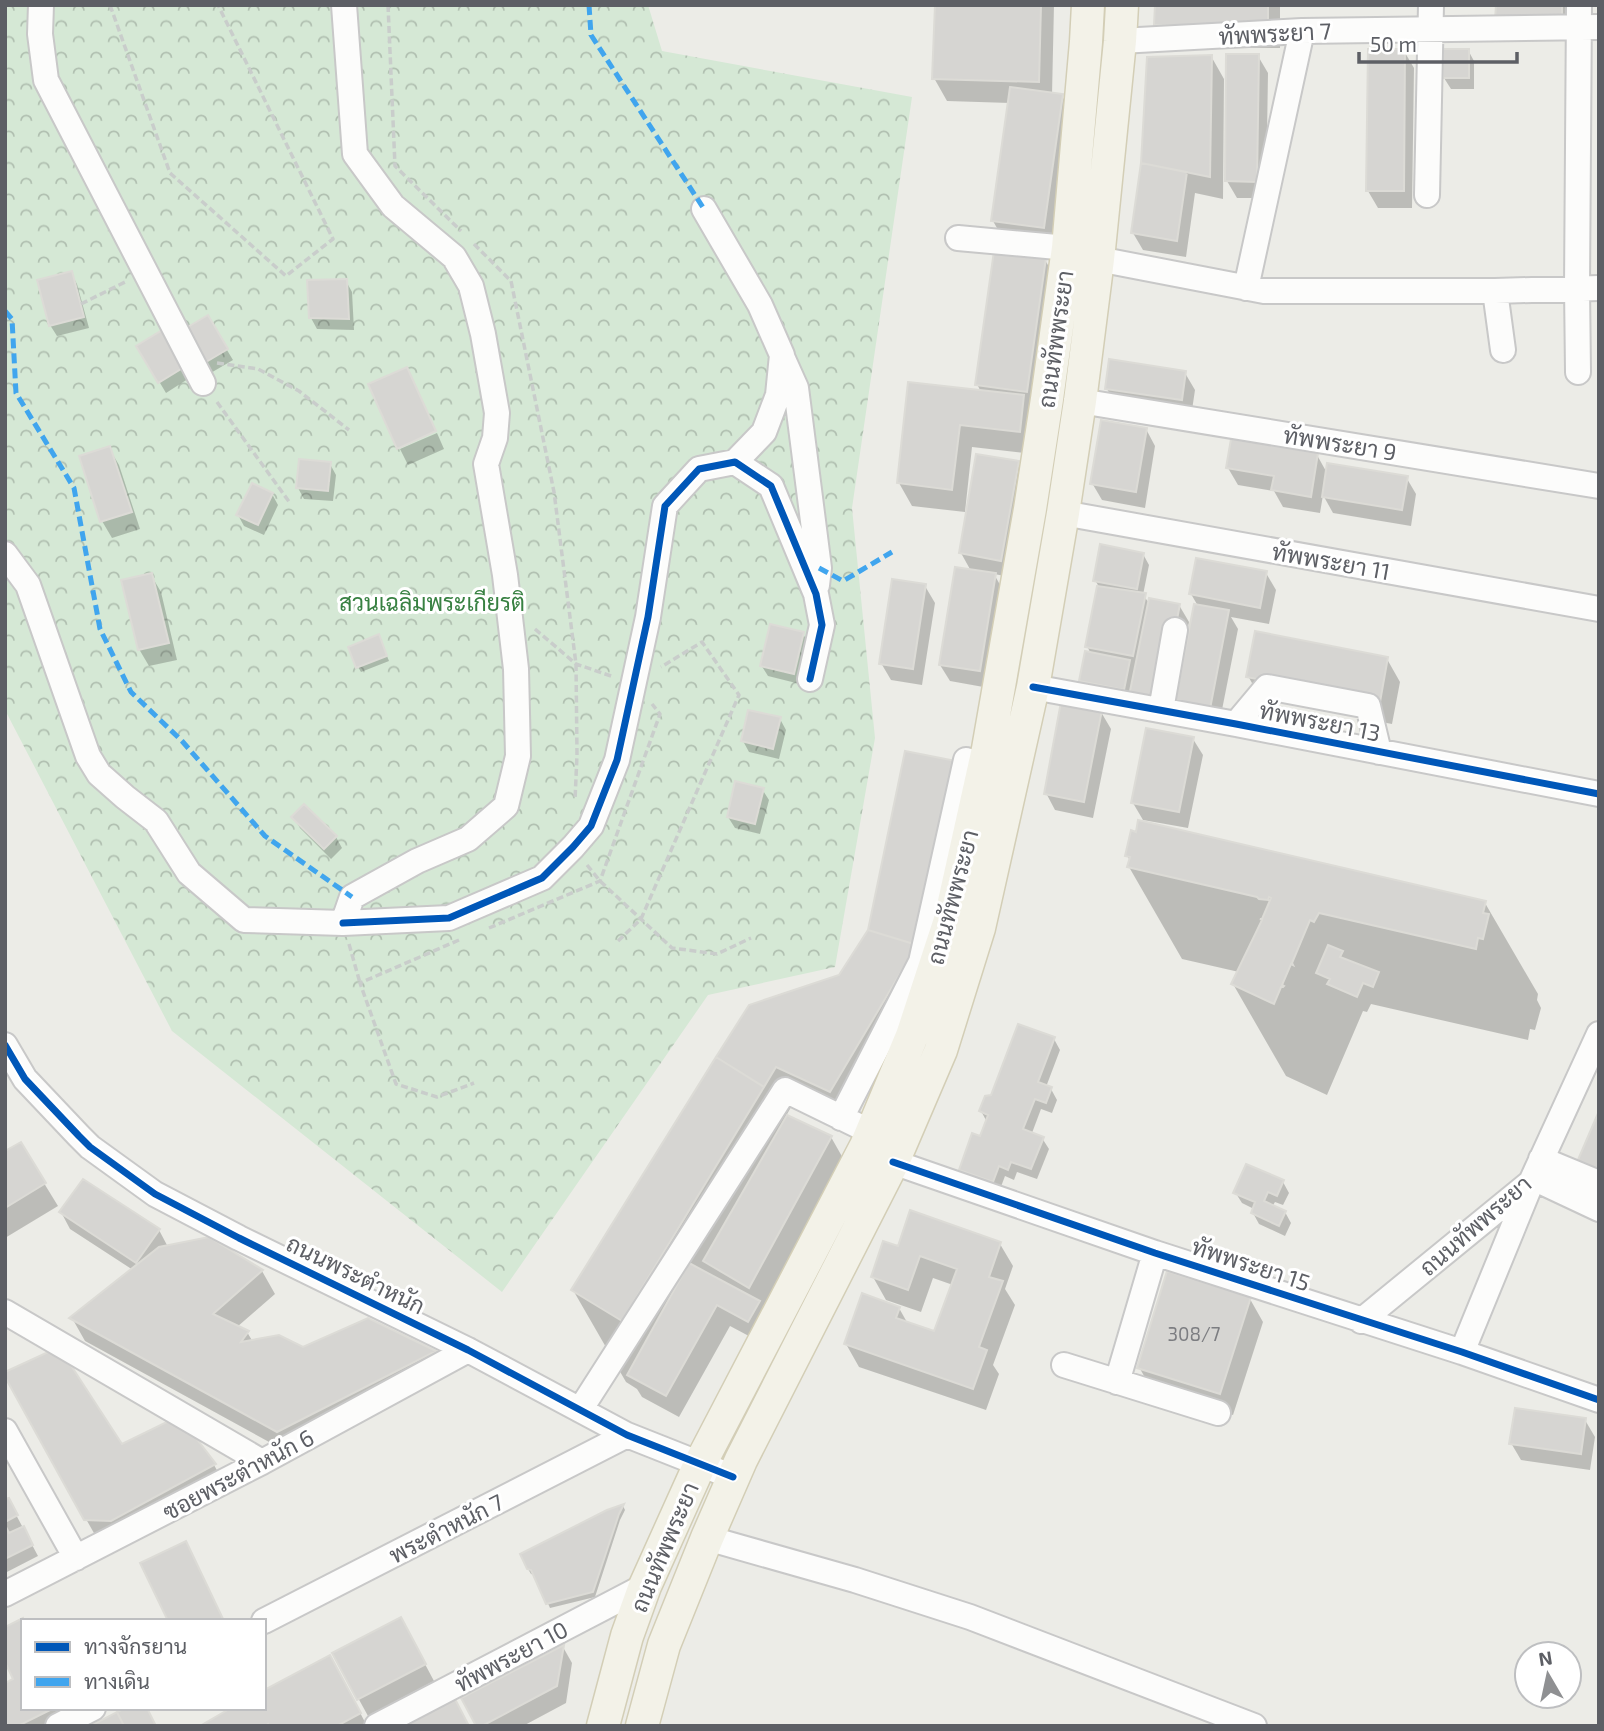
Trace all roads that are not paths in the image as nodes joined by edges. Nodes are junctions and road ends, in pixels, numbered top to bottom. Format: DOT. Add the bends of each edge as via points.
graph roads {
  1 [pos="41,5"];
  2 [pos="344,5"];
  3 [pos="1088,5"];
  4 [pos="1122,5"];
  5 [pos="1431,17"];
  6 [pos="1585,20"];
  7 [pos="1302,31"];
  8 [pos="1120,41"];
  9 [pos="1427,195"];
  10 [pos="704,209"];
  11 [pos="958,238"];
  12 [pos="1068,248"];
  13 [pos="1098,259"];
  14 [pos="1588,287"];
  15 [pos="1246,288"];
  16 [pos="1495,291"];
  17 [pos="1503,350"];
  18 [pos="782,355"];
  19 [pos="1578,372"];
  20 [pos="199,376"];
  21 [pos="1080,401"];
  22 [pos="735,462"];
  23 [pos="1599,486"];
  24 [pos="1063,513"];
  25 [pos="5,554"];
  26 [pos="816,594"];
  27 [pos="1599,609"];
  28 [pos="1175,630"];
  29 [pos="810,678"];
  30 [pos="1033,687"];
  31 [pos="1160,710"];
  32 [pos="1236,724"];
  33 [pos="1379,752"];
  34 [pos="984,765"];
  35 [pos="1599,794"];
  36 [pos="343,923"];
  37 [pos="1599,1034"];
  38 [pos="5,1045"];
  39 [pos="841,1118"];
  40 [pos="871,1132"];
  41 [pos="893,1162"];
  42 [pos="1535,1173"];
  43 [pos="1599,1184"];
  44 [pos="1599,1209"];
  45 [pos="1156,1253"];
  46 [pos="5,1312"];
  47 [pos="1362,1321"];
  48 [pos="468,1350"];
  49 [pos="1462,1352"];
  50 [pos="1065,1365"];
  51 [pos="1117,1382"];
  52 [pos="1599,1400"];
  53 [pos="580,1410"];
  54 [pos="1218,1413"];
  55 [pos="5,1431"];
  56 [pos="628,1435"];
  57 [pos="262,1462"];
  58 [pos="700,1464"];
  59 [pos="733,1477"];
  60 [pos="707,1538"];
  61 [pos="76,1558"];
  62 [pos="645,1586"];
  63 [pos="5,1594"];
  64 [pos="266,1620"];
  65 [pos="627,1636"];
  66 [pos="664,1645"];
  67 [pos="89,1710"];
  68 [pos="58,1726"];
  69 [pos="377,1726"];
  70 [pos="603,1726"];
  71 [pos="642,1726"];
  72 [pos="1254,1726"];
  1 -- 20 [label="street" via="46,80"];
  2 -- 36 [label="street" via="355,154 393,206 454,257 471,286 483,334 497,413 486,464 516,669 518,756 506,806 468,839 352,897"];
  3 -- 12 [label="main road, ถนนทัพพระยา"];
  4 -- 8 [label="main road, ถนนทัพพระยา"];
  5 -- 6 [label="street, ทัพพระยา 7"];
  5 -- 7 [label="street, ทัพพระยา 7"];
  5 -- 9 [label="street"];
  6 -- 14 [label="street"];
  7 -- 8 [label="street, ทัพพระยา 7"];
  7 -- 15 [label="street"];
  8 -- 13 [label="main road, ถนนทัพพระยา"];
  10 -- 18 [label="street" via="760,305"];
  11 -- 12 [label="street"];
  12 -- 34 [label="main road, ถนนทัพพระยา" via="1030,509"];
  13 -- 15 [label="street"];
  13 -- 21 [label="main road, ถนนทัพพระยา"];
  14 -- 16 [label="street"];
  14 -- 19 [label="street"];
  15 -- 16 [label="street" via="1285,292"];
  16 -- 17 [label="street"];
  18 -- 22 [label="street" via="779,395 764,432"];
  18 -- 26 [label="street" via="796,388 819,568"];
  21 -- 23 [label="street, ทัพพระยา 9"];
  21 -- 24 [label="main road, ถนนทัพพระยา"];
  22 -- 26 [label="street" via="771,486"];
  22 -- 36 [label="street" via="699,470 665,506 648,617 617,760 591,825 573,847 542,878 449,918"];
  24 -- 27 [label="street, ทัพพระยา 11"];
  24 -- 30 [label="main road, ถนนทัพพระยา"];
  25 -- 36 [label="street" via="28,585 99,774 156,821 189,873 244,920"];
  26 -- 29 [label="street" via="822,625"];
  28 -- 31 [label="street"];
  30 -- 31 [label="street, ทัพพระยา 13"];
  30 -- 41 [label="main road, ถนนทัพพระยา" via="979,928 940,1049"];
  31 -- 32 [label="street, ทัพพระยา 13"];
  32 -- 33 [label="street, ทัพพระยา 13"];
  32 -- 33 [label="street" via="1267,687 1368,706"];
  33 -- 35 [label="street, ทัพพระยา 13"];
  34 -- 39 [label="street" via="966,760 921,962"];
  34 -- 40 [label="main road, ถนนทัพพระยา" via="950,920 912,1036"];
  37 -- 42 [label="street, ถนนทัพพระยา"];
  38 -- 48 [label="street, ถนนพระตำหนัก" via="25,1079 90,1147 155,1194"];
  39 -- 40 [label="street"];
  39 -- 53 [label="street" via="785,1090"];
  40 -- 58 [label="main road, ถนนทัพพระยา"];
  41 -- 45 [label="street, ทัพพระยา 15"];
  41 -- 59 [label="main road, ถนนทัพพระยา"];
  42 -- 43 [label="street"];
  42 -- 44 [label="street"];
  42 -- 47 [label="street, ถนนทัพพระยา"];
  42 -- 49 [label="street"];
  45 -- 47 [label="street, ทัพพระยา 15"];
  45 -- 51 [label="street"];
  46 -- 57 [label="street"];
  47 -- 49 [label="street, ทัพพระยา 15"];
  48 -- 53 [label="street, ถนนพระตำหนัก"];
  48 -- 57 [label="street, ซอยพระตำหนัก 6"];
  49 -- 52 [label="street, ทัพพระยา 15"];
  50 -- 51 [label="street"];
  51 -- 54 [label="street"];
  53 -- 56 [label="street, ถนนพระตำหนัก"];
  55 -- 61 [label="street"];
  56 -- 58 [label="street, ถนนพระตำหนัก"];
  56 -- 64 [label="street, พระตำหนัก 7"];
  57 -- 61 [label="street, ซอยพระตำหนัก 6"];
  58 -- 59 [label="street, ถนนพระตำหนัก"];
  58 -- 62 [label="main road, ถนนทัพพระยา"];
  59 -- 60 [label="main road, ถนนทัพพระยา"];
  60 -- 66 [label="main road, ถนนทัพพระยา"];
  60 -- 72 [label="street" via="970,1617"];
  61 -- 63 [label="street, ซอยพระตำหนัก 6"];
  62 -- 65 [label="main road, ถนนทัพพระยา"];
  62 -- 69 [label="street, ทัพพระยา 10"];
  65 -- 66 [label="street" via="644,1634"];
  65 -- 70 [label="main road, ถนนทัพพระยา"];
  66 -- 71 [label="main road, ถนนทัพพระยา"];
  67 -- 68 [label="street"];
}
